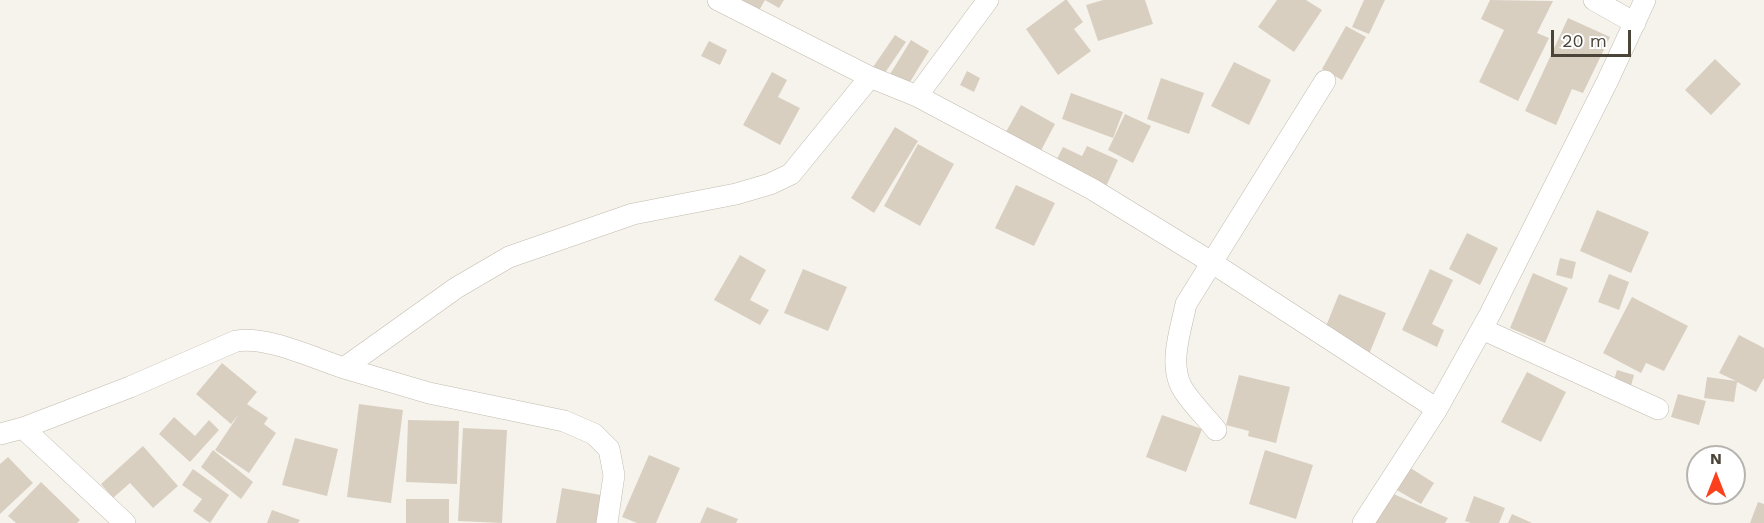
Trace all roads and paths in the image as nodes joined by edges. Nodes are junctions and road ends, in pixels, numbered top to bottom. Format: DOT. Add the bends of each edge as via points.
graph roads {
  1 [pos="718,0"];
  2 [pos="988,0"];
  3 [pos="1594,0"];
  4 [pos="1645,0"];
  5 [pos="1635,23"];
  6 [pos="870,77"];
  7 [pos="1325,81"];
  8 [pos="917,96"];
  9 [pos="1211,262"];
  10 [pos="1482,329"];
  11 [pos="344,368"];
  12 [pos="1437,409"];
  13 [pos="1658,409"];
  14 [pos="23,428"];
  15 [pos="1216,430"];
  16 [pos="0,435"];
  17 [pos="124,523"];
  18 [pos="606,523"];
  19 [pos="1363,523"];
  1 -- 6 [label="street"];
  2 -- 8 [label="street"];
  3 -- 5 [label="street"];
  4 -- 5 [label="street"];
  5 -- 10 [label="street"];
  6 -- 8 [label="street"];
  6 -- 11 [label="street" via="791,174 736,194 633,214 509,257 456,288"];
  7 -- 9 [label="street"];
  8 -- 9 [label="street" via="1092,189"];
  9 -- 12 [label="street"];
  9 -- 15 [label="street" via="1186,304 1177,373 1182,387"];
  10 -- 12 [label="street"];
  10 -- 13 [label="street"];
  11 -- 14 [label="street" via="271,344 236,340"];
  11 -- 18 [label="street" via="429,393 564,421 594,434 609,449 614,475"];
  12 -- 19 [label="street"];
  14 -- 16 [label="street"];
  14 -- 17 [label="street"];
}
